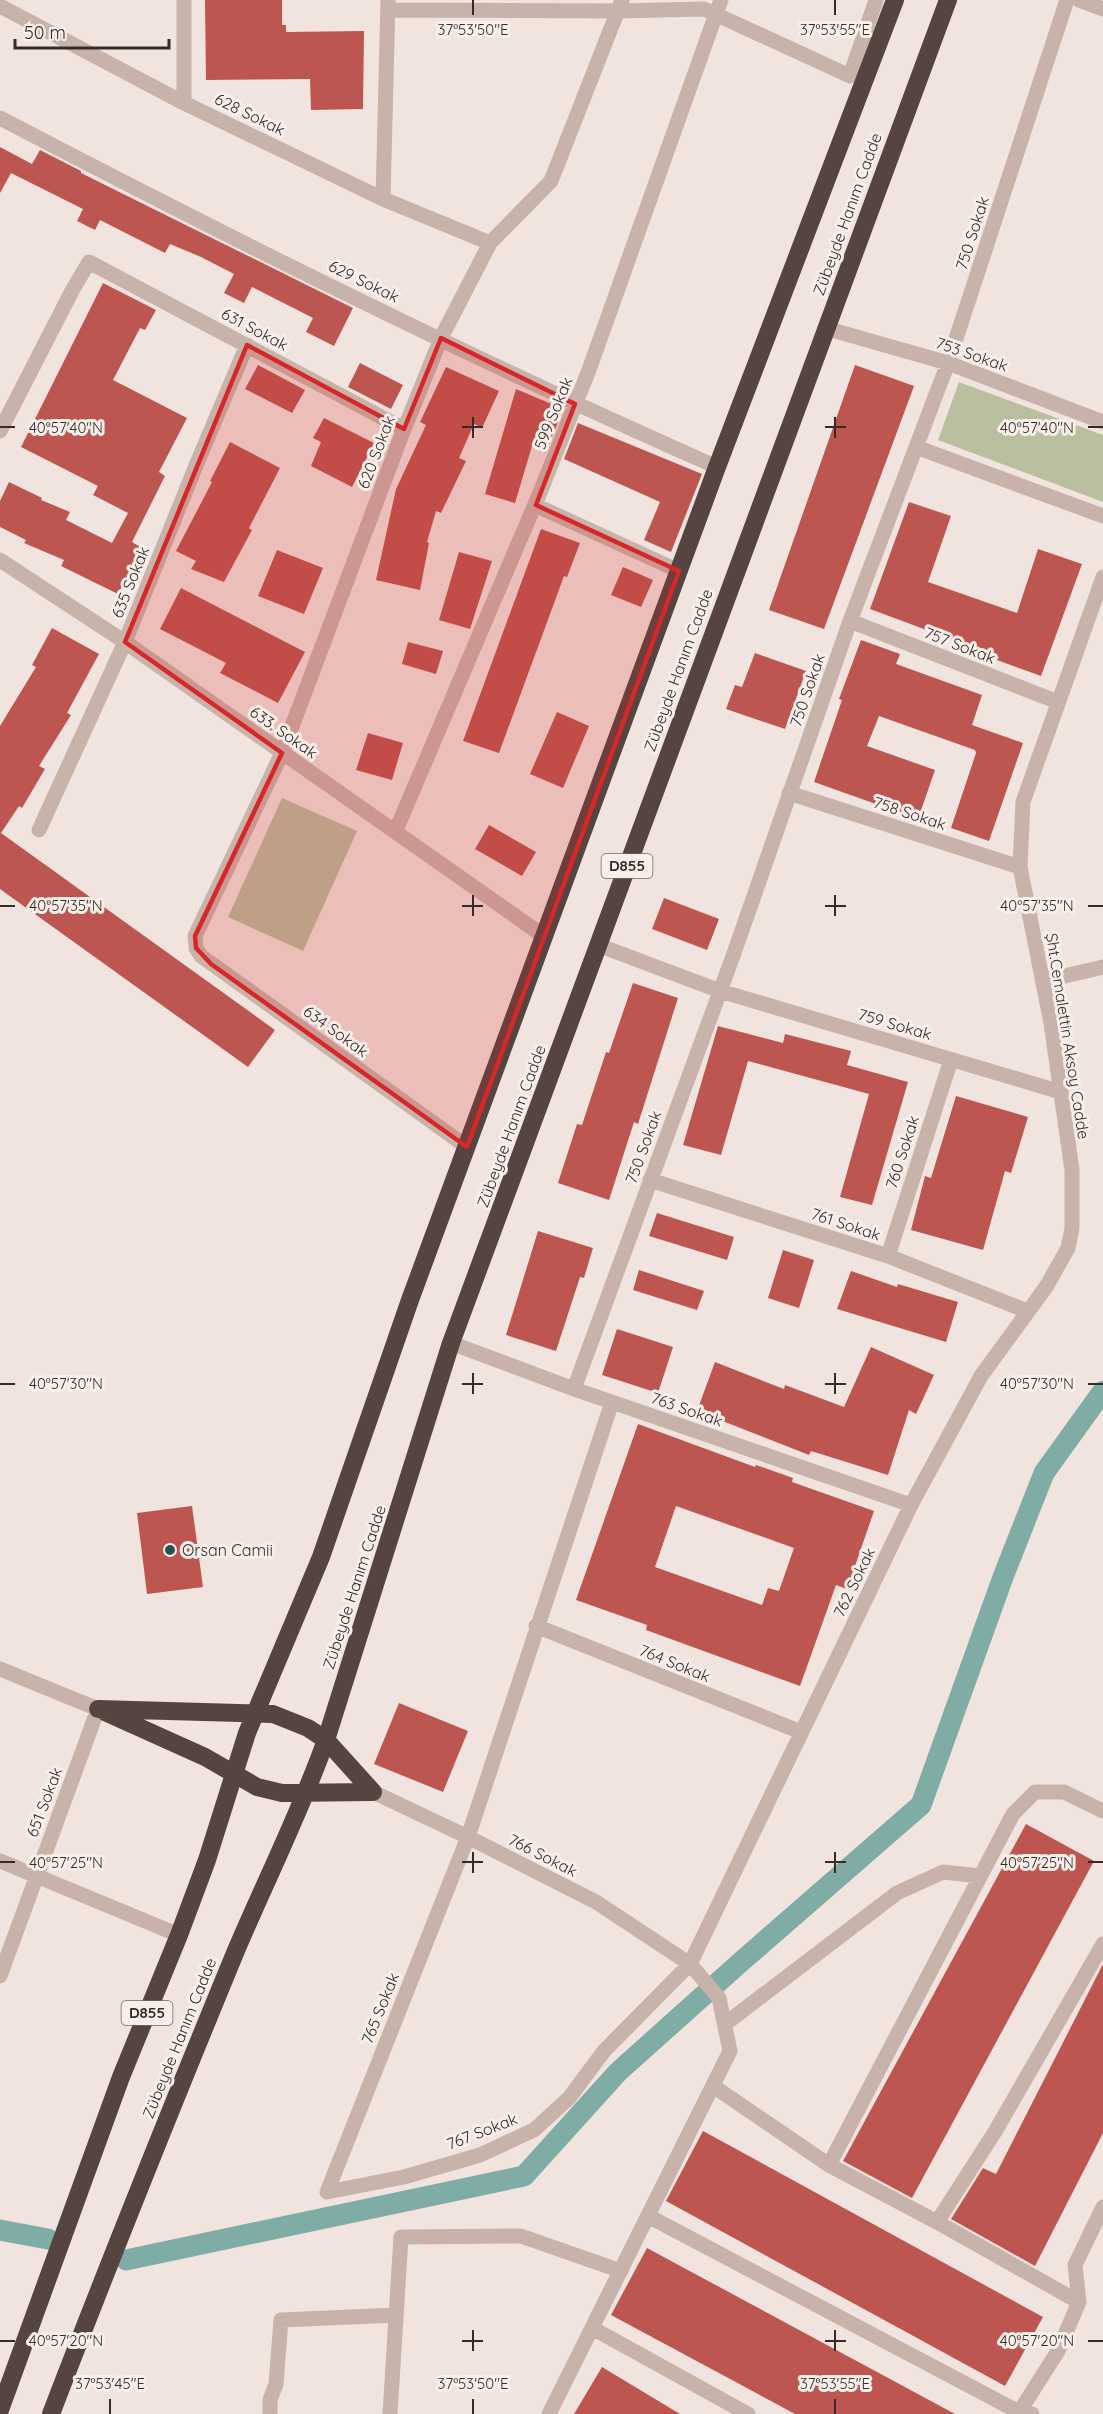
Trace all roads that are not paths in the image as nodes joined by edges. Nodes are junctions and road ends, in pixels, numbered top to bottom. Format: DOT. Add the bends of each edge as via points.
graph roads {
  1 [pos="184,0"];
  2 [pos="876,0"];
  3 [pos="896,0"];
  4 [pos="948,0"];
  5 [pos="1067,0"];
  6 [pos="1078,0"];
  7 [pos="388,5"];
  8 [pos="522,5"];
  9 [pos="0,6"];
  10 [pos="620,6"];
  11 [pos="718,6"];
  12 [pos="1103,9"];
  13 [pos="184,102"];
  14 [pos="0,118"];
  15 [pos="383,199"];
  16 [pos="490,243"];
  17 [pos="825,328"];
  18 [pos="441,338"];
  19 [pos="247,345"];
  20 [pos="948,363"];
  21 [pos="575,404"];
  22 [pos="1103,422"];
  23 [pos="404,429"];
  24 [pos="0,431"];
  25 [pos="916,447"];
  26 [pos="717,466"];
  27 [pos="536,505"];
  28 [pos="1103,516"];
  29 [pos="0,560"];
  30 [pos="679,571"];
  31 [pos="1103,577"];
  32 [pos="850,621"];
  33 [pos="125,642"];
  34 [pos="1058,702"];
  35 [pos="282,753"];
  36 [pos="789,793"];
  37 [pos="39,830"];
  38 [pos="396,830"];
  39 [pos="1020,867"];
  40 [pos="195,936"];
  41 [pos="545,937"];
  42 [pos="598,945"];
  43 [pos="1103,967"];
  44 [pos="1043,981"];
  45 [pos="720,992"];
  46 [pos="951,1060"];
  47 [pos="1061,1092"];
  48 [pos="467,1147"];
  49 [pos="650,1180"];
  50 [pos="1072,1228"];
  51 [pos="888,1256"];
  52 [pos="1027,1311"];
  53 [pos="451,1343"];
  54 [pos="574,1389"];
  55 [pos="612,1402"];
  56 [pos="911,1505"];
  57 [pos="536,1626"];
  58 [pos="0,1669"];
  59 [pos="98,1708"];
  60 [pos="256,1713"];
  61 [pos="801,1732"];
  62 [pos="326,1740"];
  63 [pos="234,1773"];
  64 [pos="372,1792"];
  65 [pos="306,1793"];
  66 [pos="1103,1810"];
  67 [pos="468,1837"];
  68 [pos="0,1861"];
  69 [pos="35,1876"];
  70 [pos="980,1876"];
  71 [pos="179,1935"];
  72 [pos="1103,1944"];
  73 [pos="690,1964"];
  74 [pos="0,1976"];
  75 [pos="725,2024"];
  76 [pos="713,2086"];
  77 [pos="829,2165"];
  78 [pos="327,2192"];
  79 [pos="1103,2207"];
  80 [pos="648,2216"];
  81 [pos="937,2222"];
  82 [pos="621,2271"];
  83 [pos="1078,2302"];
  84 [pos="396,2315"];
  85 [pos="592,2328"];
  86 [pos="0,2410"];
  87 [pos="1023,2413"];
  88 [pos="51,2414"];
  89 [pos="270,2414"];
  90 [pos="390,2414"];
  91 [pos="549,2414"];
  92 [pos="748,2414"];
  1 -- 13 [label="street"];
  2 -- 11 [label="street" via="850,76"];
  3 -- 26 [label="highway, Zübeyde Hanım Cadde / D855"];
  4 -- 17 [label="highway, Zübeyde Hanım Cadde / D855"];
  5 -- 20 [label="street, 750 Sokak"];
  6 -- 12 [label="street"];
  7 -- 8 [label="street"];
  7 -- 15 [label="street"];
  8 -- 10 [label="street"];
  9 -- 13 [label="street, 628 Sokak"];
  10 -- 11 [label="street"];
  10 -- 16 [label="street, 620 Sokak" via="551,181"];
  11 -- 21 [label="street, 599 Sokak"];
  13 -- 15 [label="street, 628 Sokak"];
  14 -- 18 [label="street, 629 Sokak" via="160,202"];
  15 -- 16 [label="street, 628 Sokak"];
  16 -- 18 [label="street, 620 Sokak"];
  17 -- 20 [label="street, 753 Sokak"];
  17 -- 42 [label="highway, Zübeyde Hanım Cadde / D855"];
  18 -- 21 [label="street, 629 Sokak"];
  18 -- 23 [label="street, 620 Sokak"];
  19 -- 23 [label="street, 631 Sokak"];
  19 -- 24 [label="street, 631 Sokak" via="89,262"];
  19 -- 33 [label="street, 635 Sokak"];
  20 -- 22 [label="street, 753 Sokak"];
  20 -- 25 [label="street, 750 Sokak"];
  21 -- 26 [label="street, 629 Sokak"];
  21 -- 27 [label="street, 599 Sokak"];
  23 -- 35 [label="street, 620 Sokak"];
  25 -- 28 [label="street"];
  25 -- 32 [label="street, 750 Sokak"];
  26 -- 30 [label="highway, Zübeyde Hanım Cadde / D855"];
  27 -- 30 [label="street"];
  27 -- 38 [label="street, 599 Sokak"];
  29 -- 33 [label="street, 633. Sokak"];
  30 -- 41 [label="highway, Zübeyde Hanım Cadde / D855"];
  31 -- 34 [label="street, Şht.Cemalettin Aksoy Cadde"];
  32 -- 34 [label="street, 757 Sokak"];
  32 -- 36 [label="street, 750 Sokak"];
  33 -- 35 [label="street, 633. Sokak"];
  33 -- 37 [label="street, 635 Sokak"];
  34 -- 39 [label="street, Şht.Cemalettin Aksoy Cadde" via="1023,802"];
  35 -- 38 [label="street, 633. Sokak"];
  35 -- 40 [label="street, 620 Sokak"];
  36 -- 39 [label="street, 758 Sokak"];
  36 -- 45 [label="street, 750 Sokak"];
  38 -- 41 [label="street, 633. Sokak"];
  39 -- 44 [label="street, Şht.Cemalettin Aksoy Cadde"];
  40 -- 48 [label="street, 634 Sokak" via="196,948 211,964"];
  41 -- 48 [label="highway, Zübeyde Hanım Cadde / D855"];
  42 -- 45 [label="street, 759 Sokak"];
  42 -- 53 [label="highway, Zübeyde Hanım Cadde / D855"];
  43 -- 44 [label="street"];
  44 -- 47 [label="street, Şht.Cemalettin Aksoy Cadde"];
  45 -- 46 [label="street, 759 Sokak"];
  45 -- 49 [label="street, 750 Sokak"];
  46 -- 47 [label="street, 759 Sokak"];
  46 -- 51 [label="street, 760 Sokak"];
  47 -- 50 [label="street, Şht.Cemalettin Aksoy Cadde" via="1072,1170"];
  48 -- 60 [label="highway, Zübeyde Hanım Cadde / D855" via="321,1557"];
  49 -- 51 [label="street, 761 Sokak"];
  49 -- 54 [label="street, 750 Sokak"];
  50 -- 52 [label="street, 762 Sokak" via="1068,1248"];
  51 -- 52 [label="street, 761 Sokak"];
  52 -- 56 [label="street, 762 Sokak" via="981,1376"];
  53 -- 54 [label="street, 763 Sokak"];
  53 -- 62 [label="highway, Zübeyde Hanım Cadde / D855"];
  54 -- 55 [label="street, 763 Sokak"];
  55 -- 56 [label="street, 763 Sokak"];
  55 -- 57 [label="street, 765 Sokak"];
  56 -- 61 [label="street, 762 Sokak"];
  57 -- 61 [label="street, 764 Sokak"];
  57 -- 67 [label="street, 765 Sokak"];
  58 -- 59 [label="street"];
  59 -- 60 [label="highway"];
  59 -- 63 [label="highway"];
  59 -- 69 [label="street, 651 Sokak"];
  60 -- 62 [label="highway" via="294,1722"];
  60 -- 63 [label="highway, Zübeyde Hanım Cadde / D855"];
  61 -- 73 [label="street, 762 Sokak"];
  62 -- 64 [label="highway"];
  62 -- 65 [label="highway, Zübeyde Hanım Cadde / D855"];
  63 -- 65 [label="highway" via="257,1787"];
  63 -- 71 [label="highway, Zübeyde Hanım Cadde / D855"];
  64 -- 65 [label="highway"];
  64 -- 67 [label="street, 766 Sokak"];
  65 -- 88 [label="highway, Zübeyde Hanım Cadde / D855" via="253,1910"];
  66 -- 70 [label="street" via="1064,1792 1035,1792 1013,1814"];
  67 -- 73 [label="street, 766 Sokak" via="596,1902"];
  67 -- 78 [label="street, 765 Sokak"];
  68 -- 69 [label="street"];
  69 -- 71 [label="street"];
  69 -- 74 [label="street, 651 Sokak"];
  70 -- 75 [label="street" via="943,1872 897,1893"];
  70 -- 77 [label="street"];
  71 -- 86 [label="highway, Zübeyde Hanım Cadde / D855" via="121,2077"];
  72 -- 81 [label="street" via="996,2130"];
  73 -- 75 [label="street, 766 Sokak" via="719,1998"];
  73 -- 78 [label="street, 767 Sokak" via="604,2050 569,2098 534,2130 480,2155 404,2177"];
  75 -- 76 [label="street, 766 Sokak" via="730,2050"];
  76 -- 77 [label="street"];
  76 -- 80 [label="street, 766 Sokak"];
  77 -- 81 [label="street"];
  79 -- 83 [label="street" via="1075,2265"];
  80 -- 82 [label="street, 766 Sokak"];
  80 -- 87 [label="street"];
  81 -- 83 [label="street"];
  82 -- 84 [label="street" via="521,2236 401,2236"];
  82 -- 85 [label="street, 766 Sokak"];
  83 -- 87 [label="street" via="1058,2351"];
  84 -- 89 [label="street" via="281,2319"];
  84 -- 90 [label="street"];
  85 -- 91 [label="street, 766 Sokak"];
  85 -- 92 [label="street"];
}
